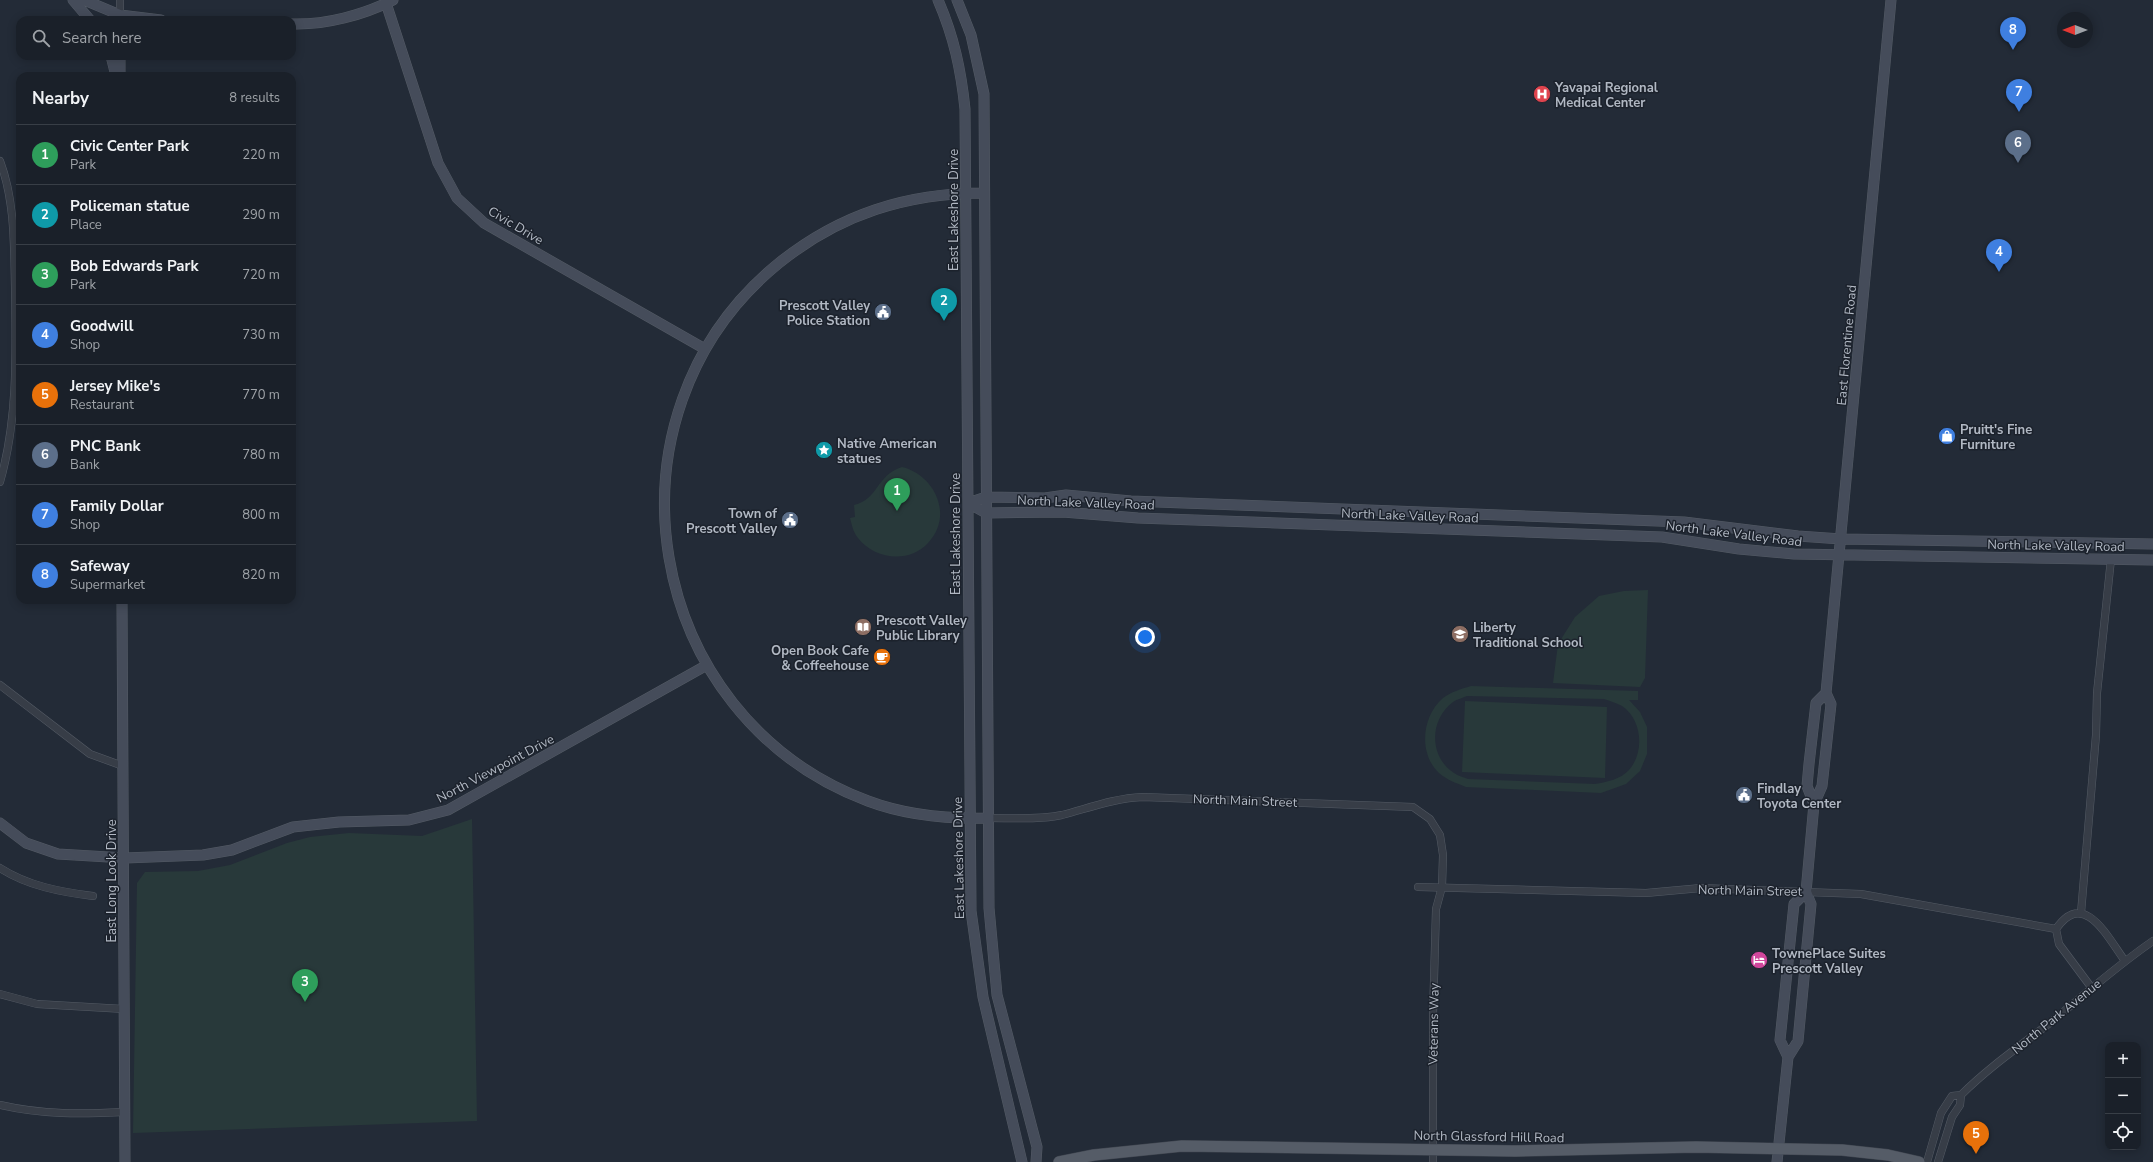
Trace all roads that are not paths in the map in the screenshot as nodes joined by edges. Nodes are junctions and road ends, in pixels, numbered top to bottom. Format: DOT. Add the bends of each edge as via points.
graph roads {
  1 [pos="73,0"];
  2 [pos="84,0"];
  3 [pos="120,0"];
  4 [pos="938,0"];
  5 [pos="957,0"];
  6 [pos="1891,0"];
  7 [pos="389,2"];
  8 [pos="87,16"];
  9 [pos="118,16"];
  10 [pos="120,16"];
  11 [pos="296,24"];
  12 [pos="112,60"];
  13 [pos="120,60"];
  14 [pos="115,72"];
  15 [pos="120,72"];
  16 [pos="0,161"];
  17 [pos="965,193"];
  18 [pos="984,193"];
  19 [pos="705,349"];
  20 [pos="0,482"];
  21 [pos="986,497"];
  22 [pos="968,503"];
  23 [pos="986,513"];
  24 [pos="1841,539"];
  25 [pos="2153,544"];
  26 [pos="1839,556"];
  27 [pos="2111,559"];
  28 [pos="2153,560"];
  29 [pos="122,604"];
  30 [pos="707,665"];
  31 [pos="0,685"];
  32 [pos="1826,693"];
  33 [pos="123,766"];
  34 [pos="1814,804"];
  35 [pos="970,818"];
  36 [pos="988,818"];
  37 [pos="0,823"];
  38 [pos="125,858"];
  39 [pos="0,868"];
  40 [pos="1418,887"];
  41 [pos="1442,887"];
  42 [pos="1806,892"];
  43 [pos="93,896"];
  44 [pos="2081,913"];
  45 [pos="2056,929"];
  46 [pos="2153,941"];
  47 [pos="2125,961"];
  48 [pos="2091,987"];
  49 [pos="0,994"];
  50 [pos="997,995"];
  51 [pos="983,997"];
  52 [pos="124,1009"];
  53 [pos="1788,1057"];
  54 [pos="1961,1095"];
  55 [pos="0,1105"];
  56 [pos="125,1112"];
  57 [pos="1778,1149"];
  58 [pos="1433,1150"];
  59 [pos="125,1162"];
  60 [pos="1022,1162"];
  61 [pos="1036,1162"];
  62 [pos="1059,1162"];
  63 [pos="1433,1162"];
  64 [pos="1776,1162"];
  65 [pos="1919,1162"];
  66 [pos="1926,1162"];
  67 [pos="1938,1162"];
  1 -- 8 [label="street"];
  2 -- 9 [label="street"];
  3 -- 10 [label="street"];
  4 -- 17 [label="street, East Lakeshore Drive" via="949,26 961,71 965,110"];
  5 -- 18 [label="street" via="972,35 984,94"];
  6 -- 24 [label="street, East Florentine Road"];
  7 -- 11 [label="street" via="347,17"];
  7 -- 19 [label="street, Civic Drive" via="438,163 457,198 484,224"];
  12 -- 14 [label="street"];
  13 -- 15 [label="street"];
  16 -- 20 [label="street" via="14,224 16,337 15,398 8,453"];
  17 -- 18 [label="street"];
  17 -- 19 [label="street" via="934,195 888,206 825,232 790,255 752,288 728,315"];
  17 -- 22 [label="street, East Lakeshore Drive"];
  18 -- 21 [label="street"];
  19 -- 30 [label="street" via="682,400 674,426 666,470 664,507 666,544 675,587 688,624"];
  21 -- 22 [label="street, North Lake Valley Road"];
  21 -- 23 [label="street"];
  21 -- 24 [label="street, North Lake Valley Road" via="1045,498 1066,495 1131,501 1649,520"];
  22 -- 23 [label="street, North Lake Valley Road"];
  22 -- 35 [label="street, East Lakeshore Drive"];
  23 -- 26 [label="street, North Lake Valley Road" via="1063,512 1138,518 1662,537 1755,551"];
  23 -- 36 [label="street"];
  24 -- 25 [label="street, North Lake Valley Road"];
  24 -- 26 [label="street, East Florentine Road"];
  26 -- 27 [label="street, North Lake Valley Road"];
  26 -- 32 [label="street, East Florentine Road"];
  27 -- 28 [label="street, North Lake Valley Road"];
  27 -- 44 [label="street" via="2097,693 2096,735"];
  29 -- 33 [label="street, East Long Look Drive"];
  30 -- 35 [label="street" via="730,698 761,733 811,772 845,791 884,806 923,814"];
  30 -- 38 [label="street, North Viewpoint Drive" via="448,810 409,820 339,822 293,827 232,850 203,855"];
  31 -- 33 [label="street" via="90,754"];
  32 -- 34 [label="street, East Florentine Road" via="1831,704 1822,786"];
  32 -- 34 [label="street, East Florentine Road" via="1816,703 1809,764 1807,786"];
  33 -- 38 [label="street, East Long Look Drive"];
  34 -- 42 [label="street, East Florentine Road"];
  35 -- 36 [label="street"];
  35 -- 51 [label="street, East Lakeshore Drive" via="971,911"];
  36 -- 41 [label="street, North Main Street" via="1035,819 1061,815 1122,798 1143,796 1413,807 1430,819 1440,835 1443,855"];
  36 -- 50 [label="street" via="990,908"];
  37 -- 38 [label="street, North Viewpoint Drive" via="26,843 58,854"];
  38 -- 52 [label="street, East Long Look Drive"];
  39 -- 43 [label="street" via="35,885"];
  40 -- 41 [label="street, North Main Street"];
  41 -- 42 [label="street, North Main Street" via="1646,893 1702,888"];
  41 -- 58 [label="street, Veterans Way" via="1436,909"];
  42 -- 45 [label="street, North Main Street" via="1861,894"];
  42 -- 53 [label="street, East Florentine Road" via="1811,904 1798,1041"];
  42 -- 53 [label="street, East Florentine Road" via="1794,904 1780,1040"];
  44 -- 45 [label="street" via="2070,915"];
  44 -- 47 [label="street" via="2092,917"];
  45 -- 48 [label="street" via="2059,944"];
  46 -- 47 [label="street, North Park Avenue"];
  47 -- 48 [label="street, North Park Avenue"];
  48 -- 54 [label="street, North Park Avenue" via="1980,1076"];
  49 -- 52 [label="street" via="37,1004"];
  50 -- 51 [label="street"];
  50 -- 61 [label="street" via="1037,1147"];
  51 -- 60 [label="street, East Lakeshore Drive"];
  52 -- 56 [label="street, East Long Look Drive"];
  53 -- 57 [label="street, East Florentine Road"];
  54 -- 66 [label="street, North Park Avenue" via="1952,1096 1941,1114"];
  54 -- 67 [label="street" via="1960,1105 1952,1117"];
  55 -- 56 [label="street" via="66,1114"];
  56 -- 59 [label="street, East Long Look Drive"];
  57 -- 58 [label="main road, North Glassford Hill Road" via="1696,1147 1562,1152"];
  57 -- 64 [label="street, East Florentine Road"];
  57 -- 65 [label="main road, North Glassford Hill Road" via="1842,1150 1888,1155"];
  58 -- 62 [label="main road, North Glassford Hill Road" via="1182,1146 1094,1155"];
  58 -- 63 [label="street, Veterans Way"];
}
